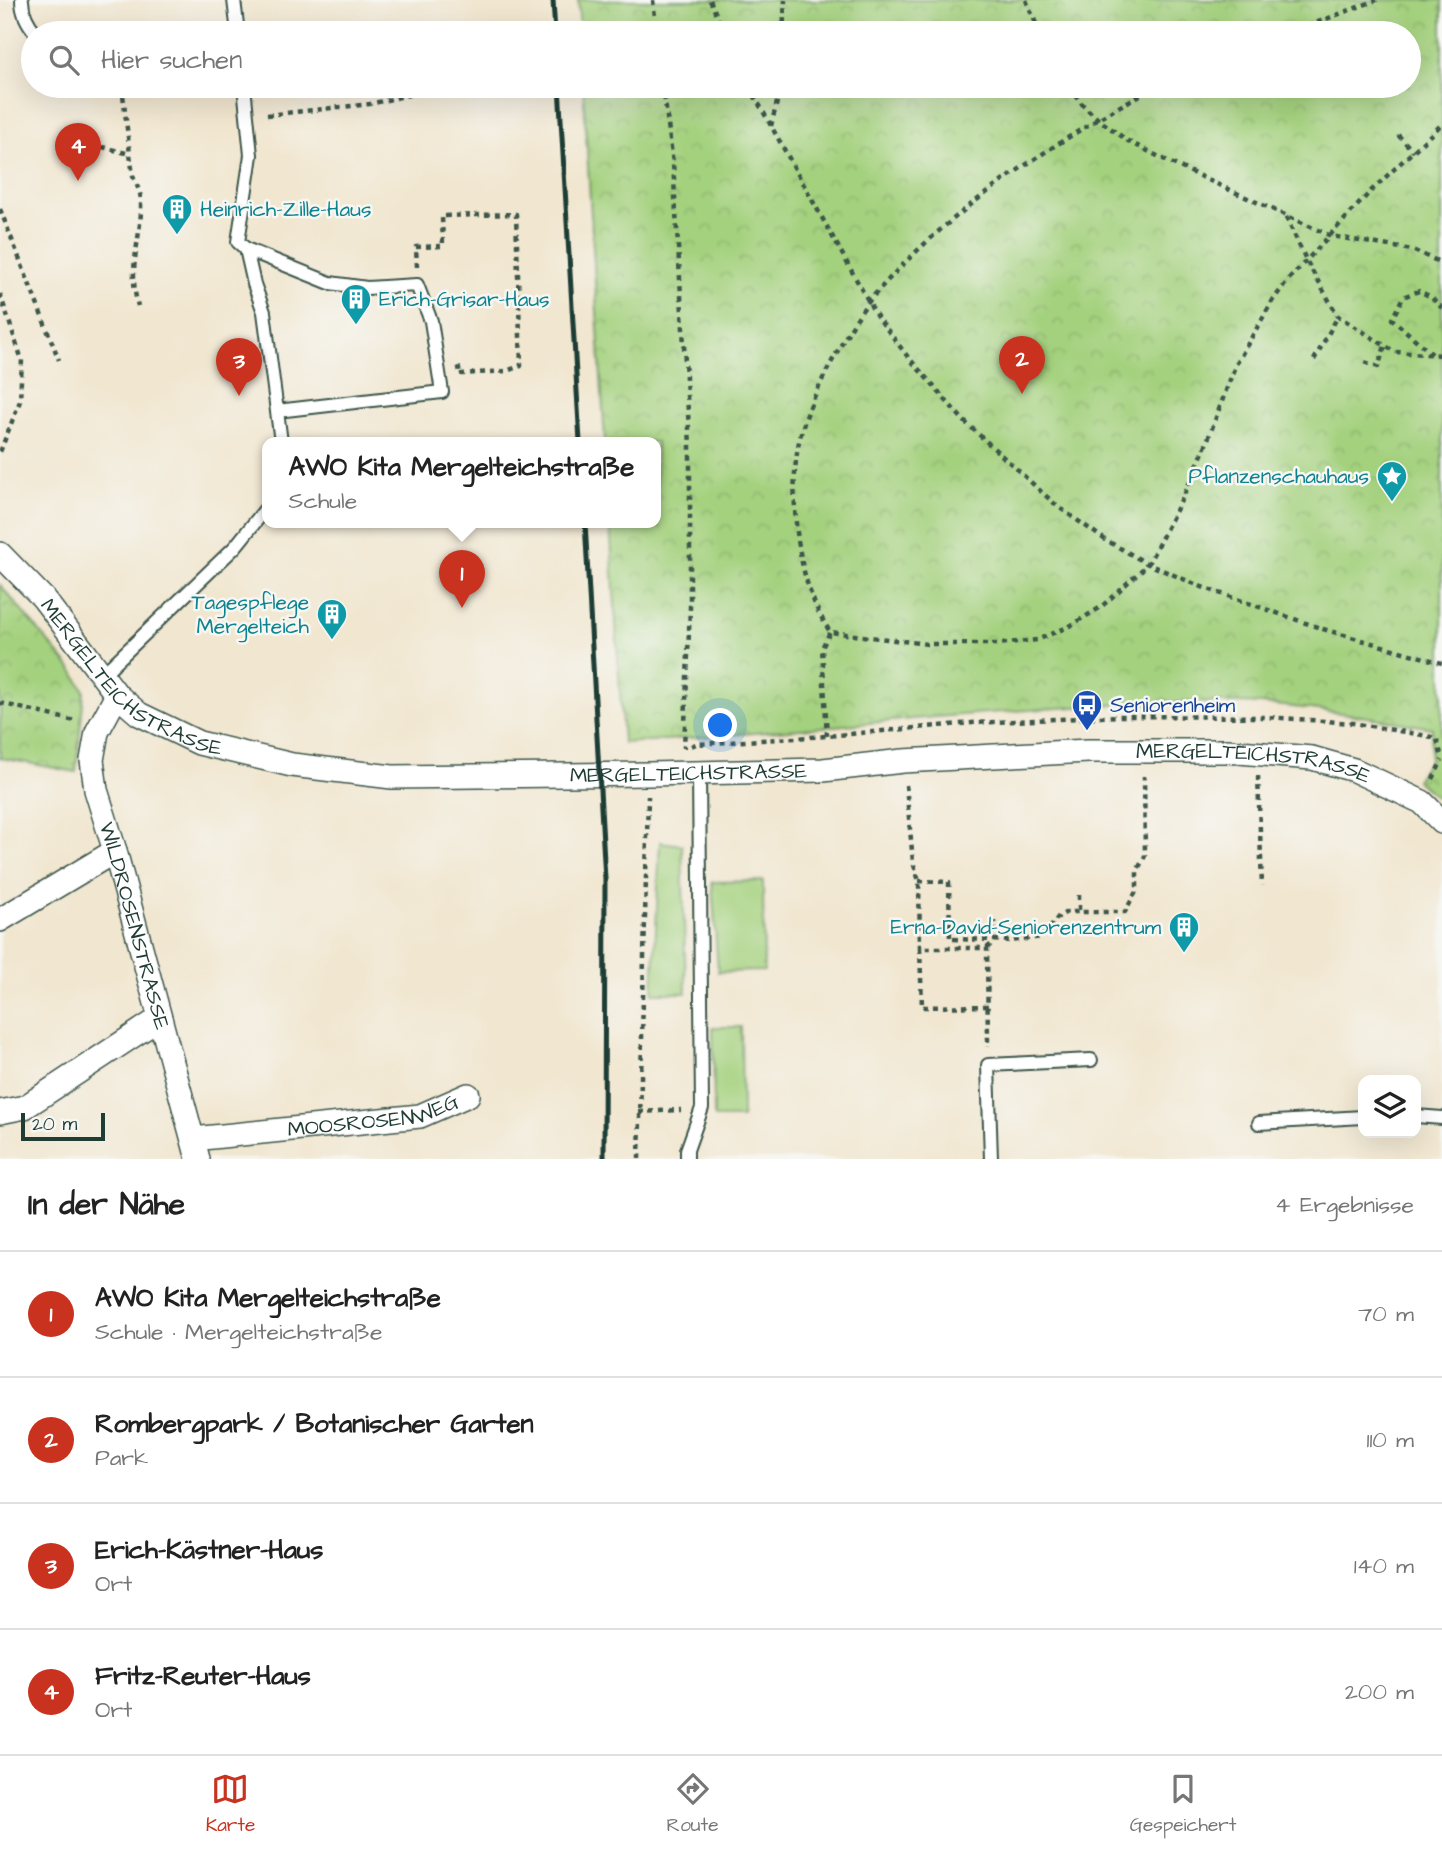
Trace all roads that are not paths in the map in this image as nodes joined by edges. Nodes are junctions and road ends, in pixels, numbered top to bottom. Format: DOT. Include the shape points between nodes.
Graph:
graph roads {
  1 [pos="22,0"];
  2 [pos="234,0"];
  3 [pos="28,21"];
  4 [pos="237,21"];
  5 [pos="245,98"];
  6 [pos="246,249"];
  7 [pos="277,411"];
  8 [pos="280,437"];
  9 [pos="262,513"];
  10 [pos="0,554"];
  11 [pos="102,675"];
  12 [pos="117,695"];
  13 [pos="699,773"];
  14 [pos="1442,822"];
  15 [pos="115,851"];
  16 [pos="0,920"];
  17 [pos="160,1018"];
  18 [pos="1091,1059"];
  19 [pos="468,1095"];
  20 [pos="0,1112"];
  21 [pos="1421,1116"];
  22 [pos="1358,1117"];
  23 [pos="1442,1118"];
  24 [pos="1259,1123"];
  25 [pos="195,1149"];
  26 [pos="687,1159"];
  27 [pos="991,1159"];
  1 -- 3 [label="lane"];
  2 -- 4 [label="lane"];
  5 -- 6 [label="lane" via="251,155 238,242"];
  6 -- 7 [label="lane" via="264,312"];
  6 -- 7 [label="lane" via="330,283 367,288 417,285 431,321 442,392"];
  7 -- 8 [label="lane"];
  9 -- 11 [label="lane" via="235,547"];
  10 -- 11 [label="street, MERGELTEICHSTRASSE" via="43,598"];
  11 -- 12 [label="street, MERGELTEICHSTRASSE"];
  12 -- 13 [label="street, MERGELTEICHSTRASSE" via="139,714 199,743 292,765 392,777"];
  12 -- 15 [label="street, WILDROSENSTRASSE" via="97,732 92,760"];
  13 -- 14 [label="street, MERGELTEICHSTRASSE" via="823,770 1088,751 1227,751 1312,758 1354,770 1422,802"];
  13 -- 26 [label="lane" via="702,1108"];
  15 -- 16 [label="street"];
  15 -- 17 [label="street, WILDROSENSTRASSE"];
  17 -- 20 [label="street" via="25,1107"];
  17 -- 25 [label="street, WILDROSENSTRASSE"];
  18 -- 27 [label="lane" via="988,1065"];
  19 -- 25 [label="street, MOOSROSENWEG" via="420,1116"];
  21 -- 23 [label="lane"];
  22 -- 24 [label="lane"];
}
